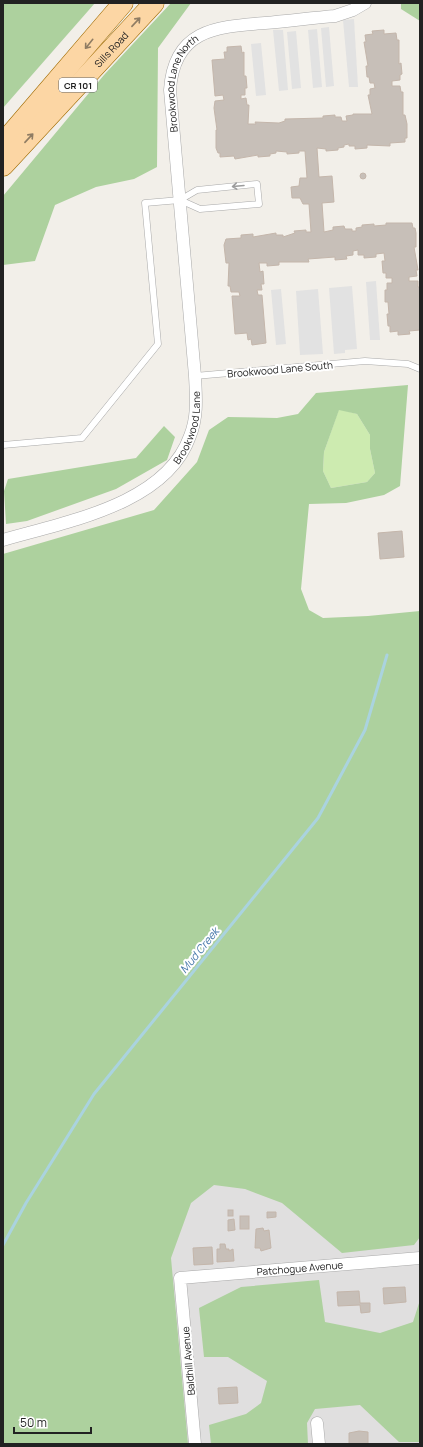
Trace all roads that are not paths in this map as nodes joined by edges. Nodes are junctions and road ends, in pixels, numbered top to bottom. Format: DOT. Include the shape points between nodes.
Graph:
graph roads {
  1 [pos="123,3"];
  2 [pos="154,3"];
  3 [pos="365,3"];
  4 [pos="3,143"];
  5 [pos="3,166"];
  6 [pos="180,200"];
  7 [pos="420,369"];
  8 [pos="195,376"];
  9 [pos="3,445"];
  10 [pos="3,540"];
  11 [pos="420,1258"];
  12 [pos="180,1278"];
  13 [pos="317,1422"];
  14 [pos="195,1444"];
  15 [pos="319,1444"];
  1 -- 4 [label="main road, Sills Road / CR 101, one-way"];
  5 -- 2 [label="main road, Sills Road / CR 101, one-way"];
  3 -- 6 [label="street, Brookwood Lane North" via="335,16 221,27 200,34 182,51 172,70 170,90"];
  6 -- 6 [label="lane, one-way" via="200,209 259,204 257,184 197,190"];
  6 -- 8 [label="street, Brookwood Lane"];
  6 -- 9 [label="lane" via="145,203 158,344 82,438"];
  7 -- 8 [label="lane, Brookwood Lane South" via="408,364 365,362"];
  8 -- 10 [label="street, Brookwood Lane" via="196,412 192,430 185,448 168,471 140,492 104,510"];
  11 -- 12 [label="street, Patchogue Avenue"];
  12 -- 14 [label="street, Baldhill Avenue"];
  13 -- 15 [label="street"];
}
